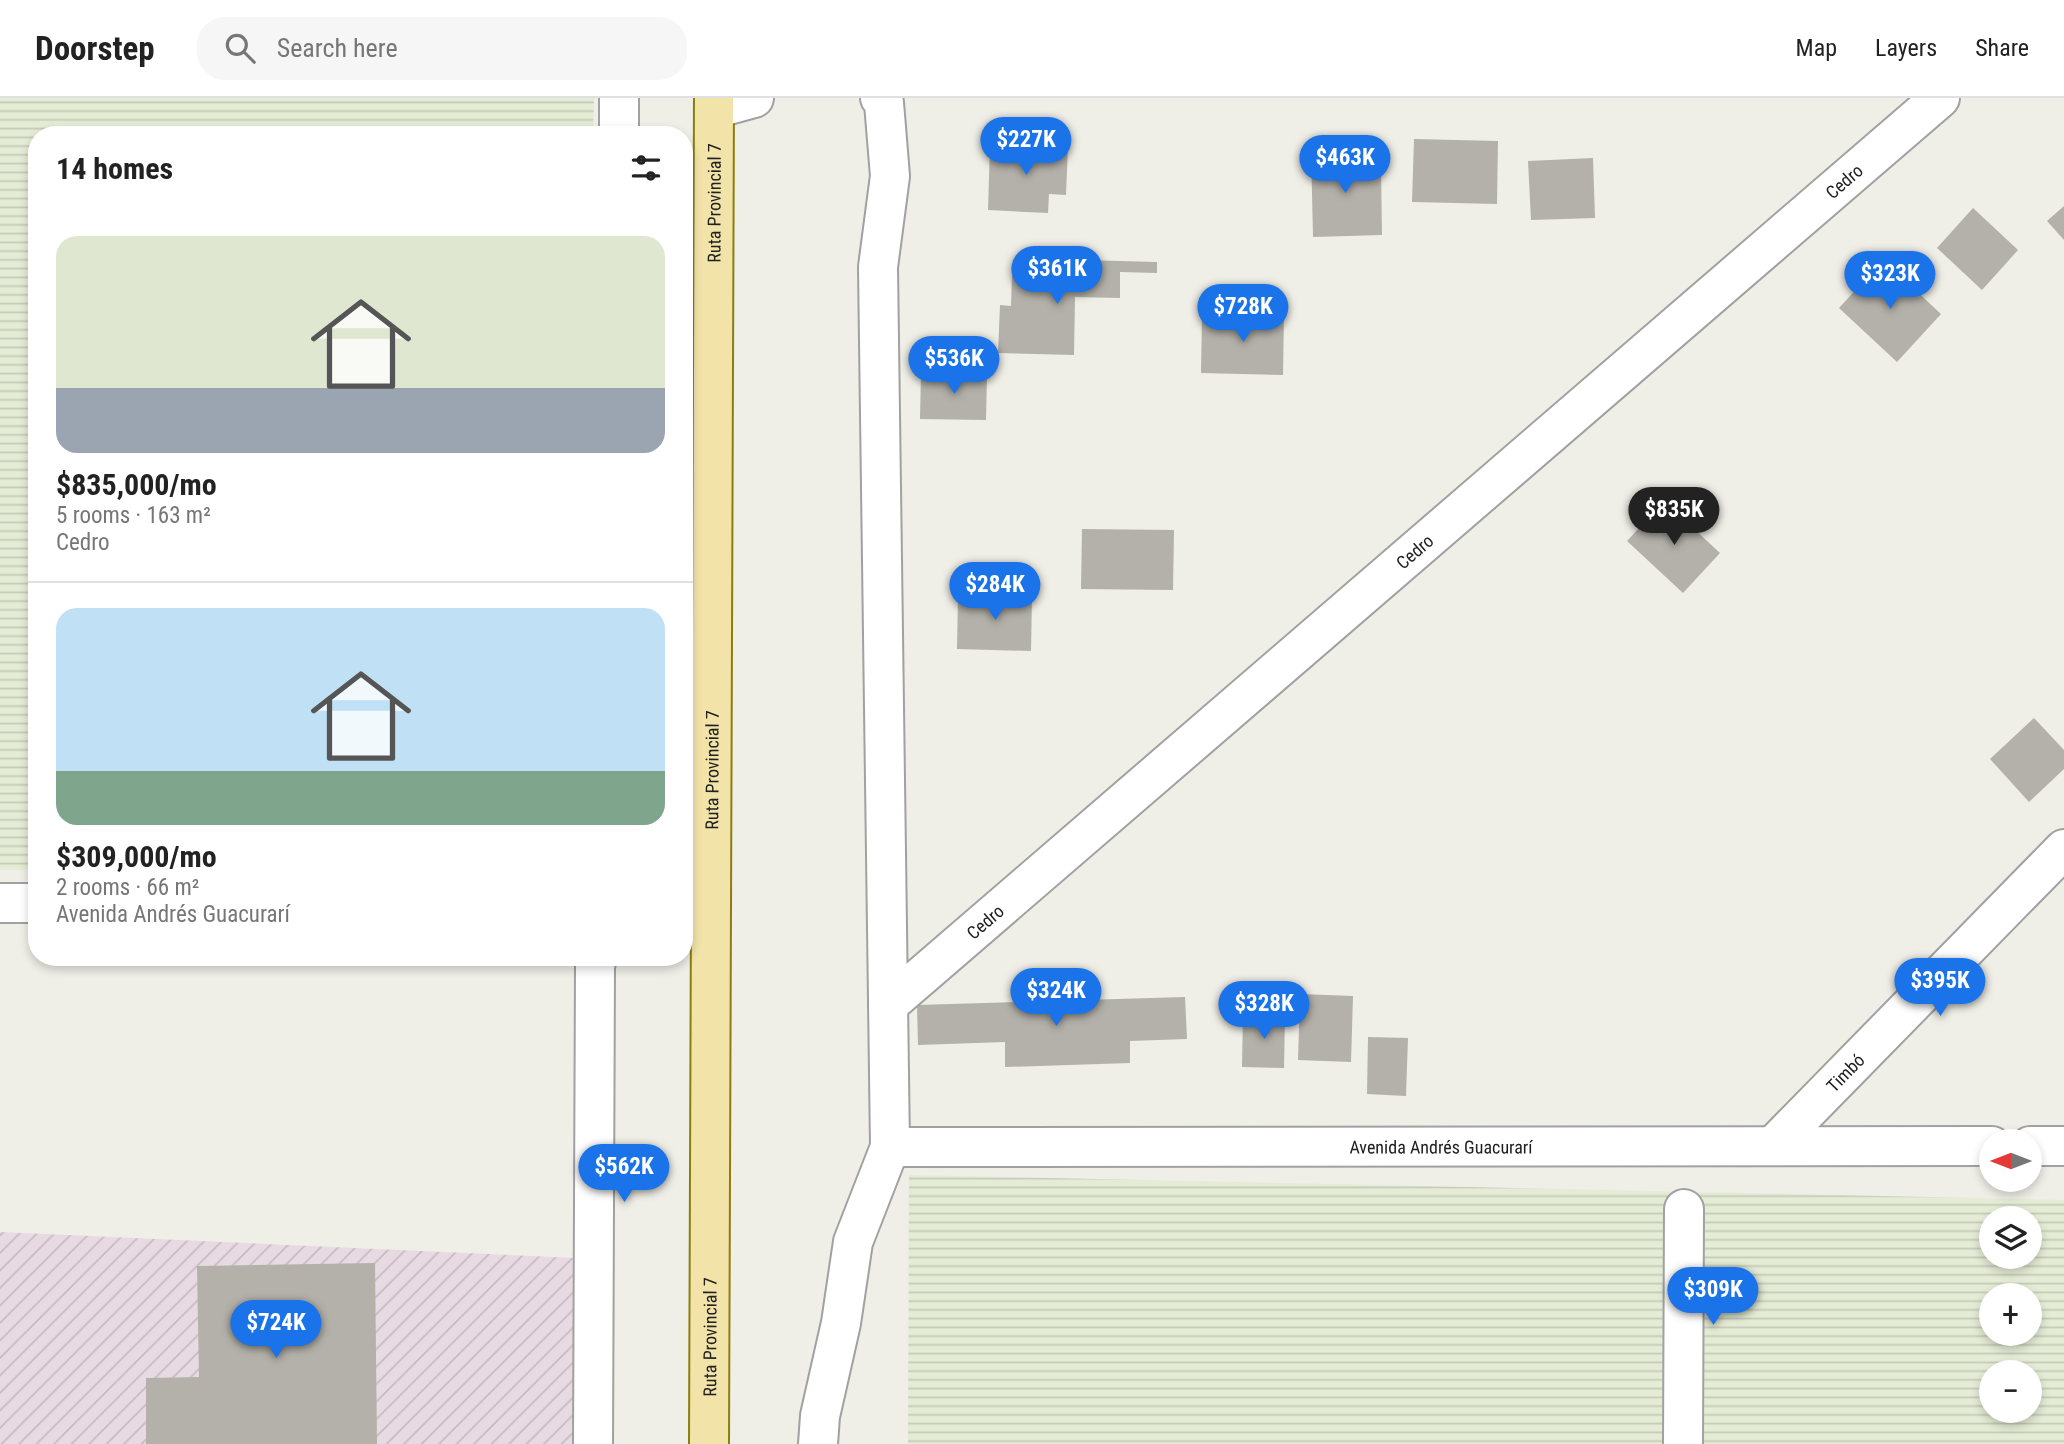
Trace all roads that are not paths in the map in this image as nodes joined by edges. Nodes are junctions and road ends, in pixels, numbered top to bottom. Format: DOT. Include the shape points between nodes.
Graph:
graph roads {
  1 [pos="619,98"];
  2 [pos="754,98"];
  3 [pos="880,98"];
  4 [pos="1940,98"];
  5 [pos="714,103"];
  6 [pos="619,126"];
  7 [pos="2064,849"];
  8 [pos="0,903"];
  9 [pos="28,904"];
  10 [pos="594,966"];
  11 [pos="888,1005"];
  12 [pos="1773,1146"];
  13 [pos="1979,1146"];
  14 [pos="2042,1146"];
  15 [pos="2064,1146"];
  16 [pos="890,1147"];
  17 [pos="1684,1209"];
  18 [pos="593,1444"];
  19 [pos="709,1444"];
  20 [pos="818,1444"];
  21 [pos="1683,1444"];
  1 -- 6 [label="street"];
  2 -- 5 [label="street"];
  3 -- 11 [label="street" via="890,176 878,267"];
  4 -- 11 [label="street, Cedro"];
  5 -- 19 [label="main road, Ruta Provincial 7"];
  7 -- 12 [label="street, Timbó"];
  8 -- 9 [label="street"];
  10 -- 18 [label="street"];
  11 -- 16 [label="street"];
  12 -- 13 [label="street, Avenida Andrés Guacurarí"];
  12 -- 16 [label="street, Avenida Andrés Guacurarí"];
  14 -- 15 [label="street"];
  16 -- 20 [label="street" via="853,1242"];
  17 -- 21 [label="street"];
}
